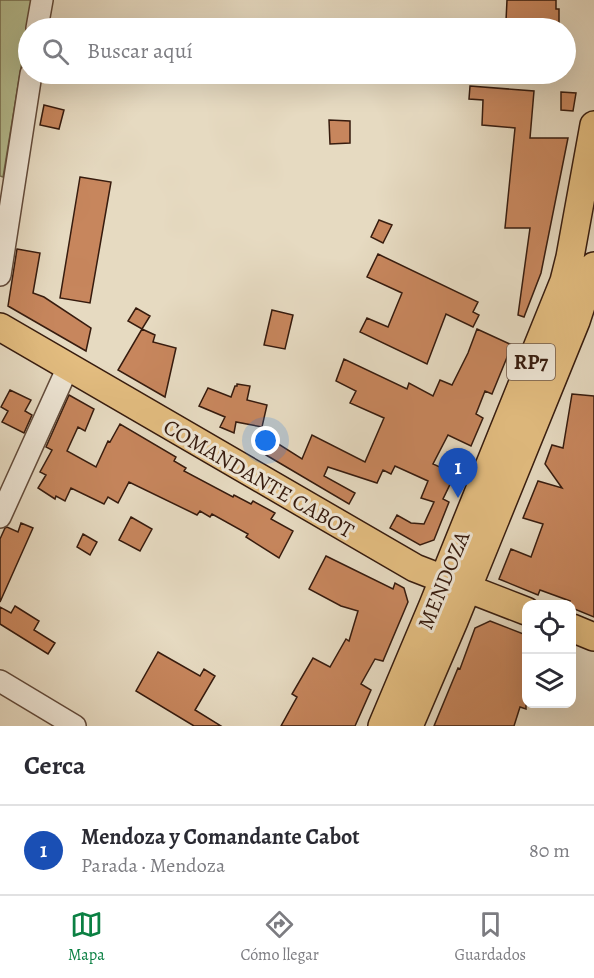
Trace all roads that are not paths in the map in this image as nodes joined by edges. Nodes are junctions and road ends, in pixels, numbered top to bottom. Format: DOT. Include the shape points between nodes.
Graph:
graph roads {
  1 [pos="42,0"];
  2 [pos="39,18"];
  3 [pos="29,84"];
  4 [pos="593,133"];
  5 [pos="594,266"];
  6 [pos="0,275"];
  7 [pos="0,327"];
  8 [pos="68,367"];
  9 [pos="0,517"];
  10 [pos="456,584"];
  11 [pos="522,609"];
  12 [pos="576,630"];
  13 [pos="594,637"];
  14 [pos="0,681"];
  15 [pos="75,726"];
  16 [pos="382,726"];
  17 [pos="409,726"];
  1 -- 2 [label="street"];
  3 -- 6 [label="street"];
  4 -- 10 [label="main road, MENDOZA / RP7" via="564,281"];
  5 -- 10 [label="main road, MENDOZA / RP7" via="580,310"];
  7 -- 8 [label="main road, COMANDANTE CABOT"];
  8 -- 9 [label="street"];
  8 -- 10 [label="main road, COMANDANTE CABOT" via="416,568"];
  10 -- 11 [label="main road, COMANDANTE CABOT"];
  10 -- 16 [label="main road, MENDOZA / RP7"];
  10 -- 17 [label="main road, MENDOZA / RP7"];
  12 -- 13 [label="main road"];
  14 -- 15 [label="street"];
}
